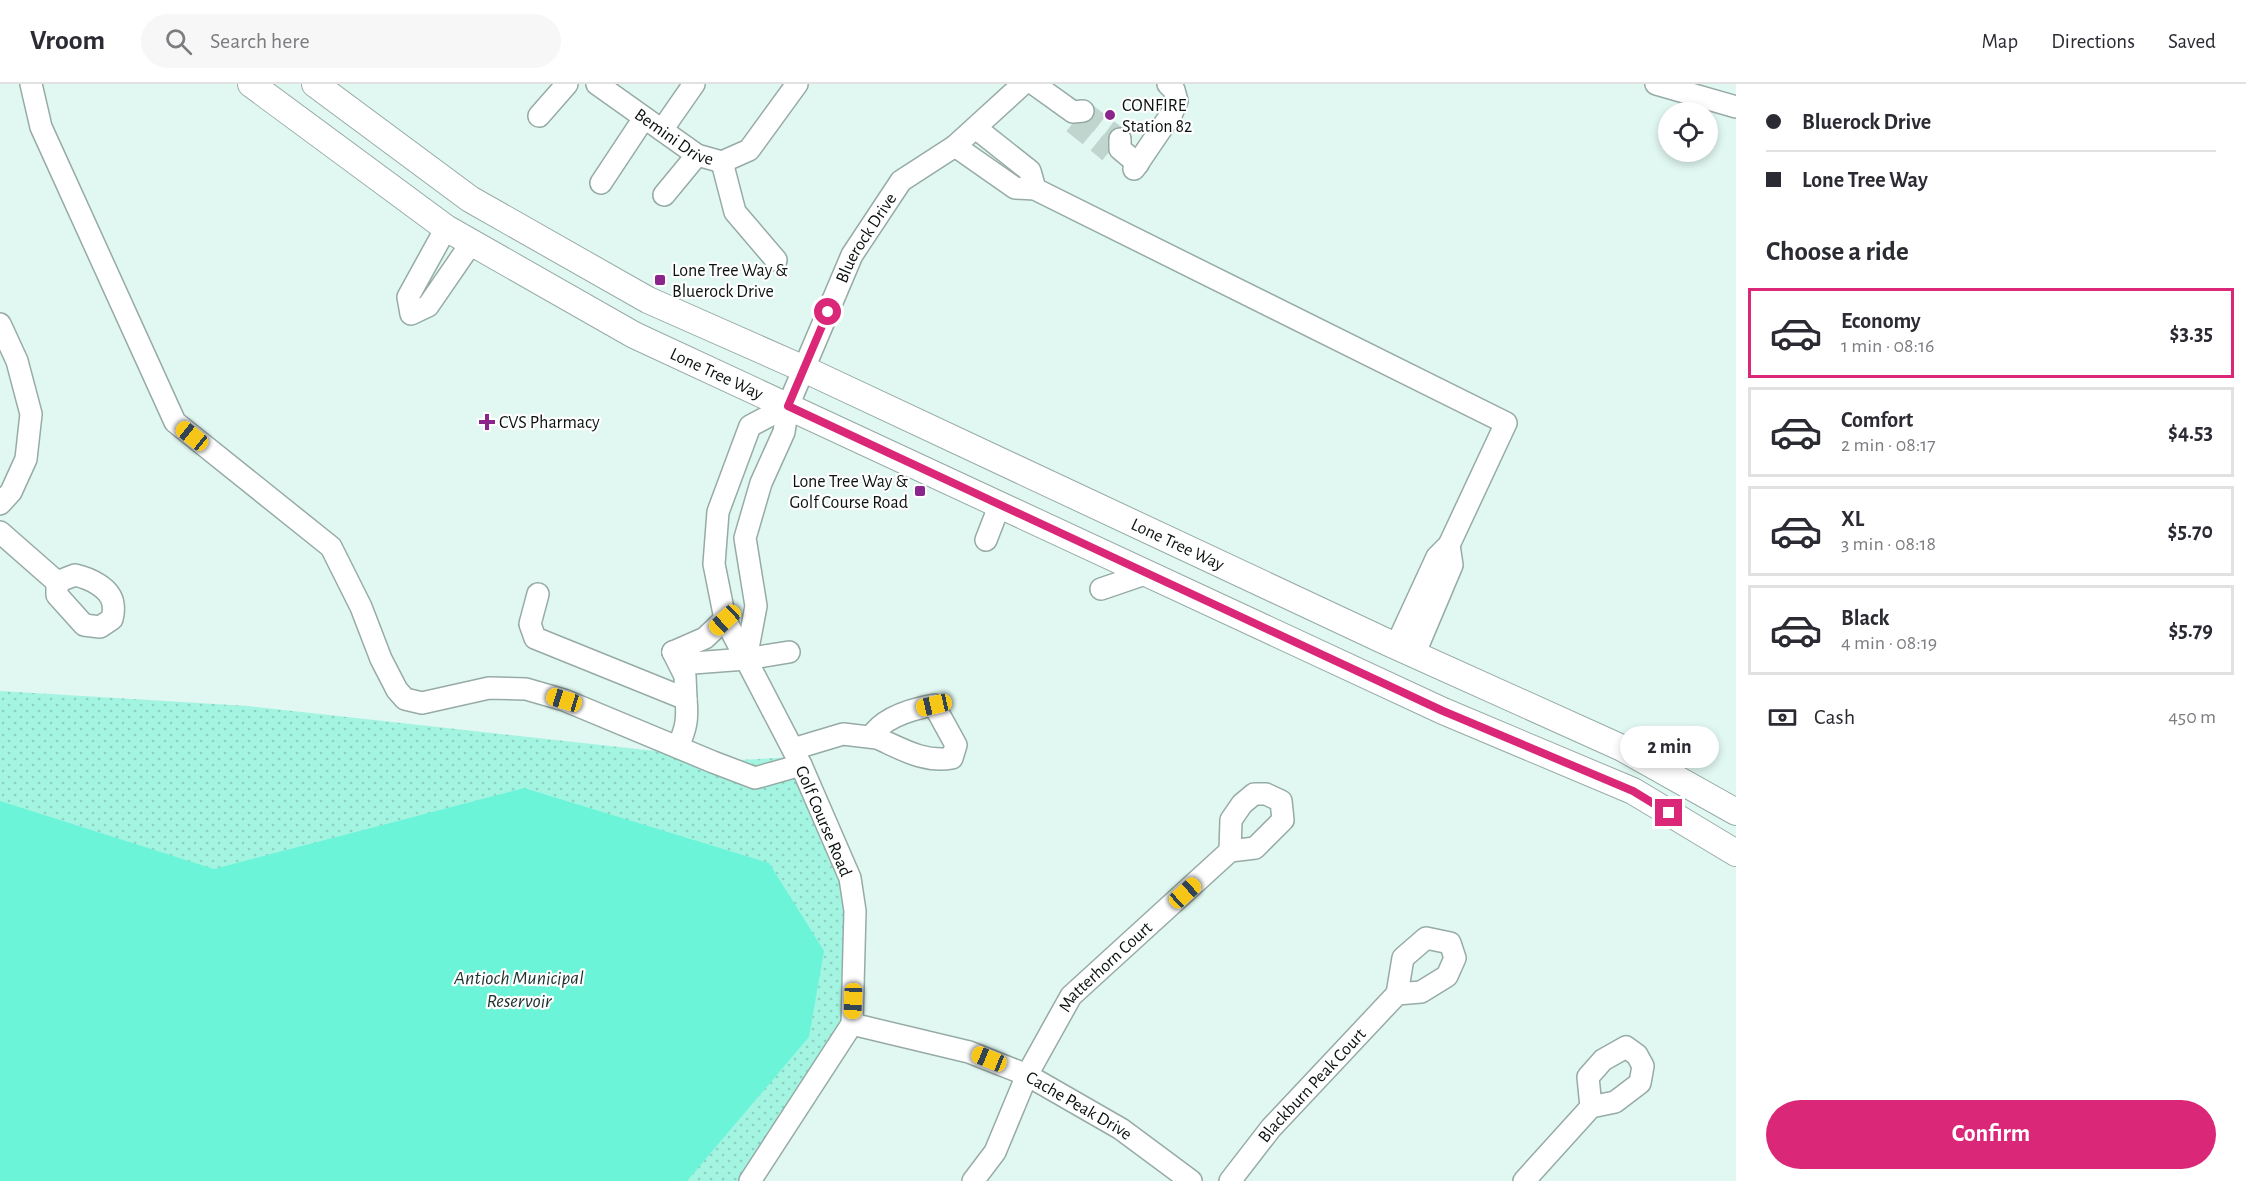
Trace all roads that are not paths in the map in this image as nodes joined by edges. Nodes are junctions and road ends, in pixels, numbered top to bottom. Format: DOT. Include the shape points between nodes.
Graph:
graph roads {
  1 [pos="31,84"];
  2 [pos="251,84"];
  3 [pos="315,84"];
  4 [pos="567,84"];
  5 [pos="597,84"];
  6 [pos="694,84"];
  7 [pos="797,84"];
  8 [pos="1034,84"];
  9 [pos="1168,84"];
  10 [pos="1656,84"];
  11 [pos="1010,88"];
  12 [pos="1736,107"];
  13 [pos="1076,115"];
  14 [pos="539,116"];
  15 [pos="644,118"];
  16 [pos="976,129"];
  17 [pos="662,130"];
  18 [pos="955,146"];
  19 [pos="1116,147"];
  20 [pos="697,156"];
  21 [pos="722,162"];
  22 [pos="601,183"];
  23 [pos="1035,189"];
  24 [pos="664,195"];
  25 [pos="446,228"];
  26 [pos="472,242"];
  27 [pos="776,260"];
  28 [pos="0,324"];
  29 [pos="804,369"];
  30 [pos="788,406"];
  31 [pos="0,504"];
  32 [pos="1000,504"];
  33 [pos="0,532"];
  34 [pos="986,540"];
  35 [pos="1148,573"];
  36 [pos="57,582"];
  37 [pos="1101,589"];
  38 [pos="538,594"];
  39 [pos="725,620"];
  40 [pos="1405,650"];
  41 [pos="674,652"];
  42 [pos="789,652"];
  43 [pos="746,659"];
  44 [pos="686,699"];
  45 [pos="871,737"];
  46 [pos="678,747"];
  47 [pos="797,757"];
  48 [pos="1736,812"];
  49 [pos="1734,847"];
  50 [pos="1230,851"];
  51 [pos="1397,994"];
  52 [pos="852,1024"];
  53 [pos="1027,1075"];
  54 [pos="1591,1107"];
  55 [pos="750,1181"];
  56 [pos="973,1181"];
  57 [pos="1191,1181"];
  58 [pos="1230,1181"];
  59 [pos="1524,1181"];
  1 -- 46 [label="street" via="41,127 175,422 331,547 362,607 381,658 405,699 422,703 489,688 526,688"];
  2 -- 25 [label="main road, Lone Tree Way"];
  3 -- 29 [label="main road, Lone Tree Way" via="470,199 648,300"];
  4 -- 14 [label="street"];
  5 -- 15 [label="street, Bemini Drive"];
  6 -- 17 [label="street"];
  7 -- 21 [label="street, Bemini Drive" via="749,150"];
  8 -- 13 [label="street"];
  9 -- 19 [label="street" via="1177,101 1136,167"];
  10 -- 12 [label="street"];
  11 -- 16 [label="street, Bluerock Drive"];
  15 -- 17 [label="street, Bemini Drive"];
  15 -- 22 [label="street"];
  16 -- 18 [label="street, Bluerock Drive"];
  16 -- 23 [label="street" via="1030,171"];
  17 -- 20 [label="street, Bemini Drive"];
  18 -- 23 [label="street" via="1015,188"];
  18 -- 29 [label="street, Bluerock Drive" via="901,181 852,255"];
  20 -- 21 [label="street, Bemini Drive"];
  20 -- 24 [label="street"];
  21 -- 27 [label="street" via="735,212"];
  23 -- 40 [label="street" via="1506,423 1449,544 1452,565"];
  25 -- 26 [label="main road, Lone Tree Way"];
  25 -- 26 [label="street" via="408,297 411,314 428,306"];
  26 -- 30 [label="main road, Lone Tree Way" via="634,334"];
  28 -- 31 [label="street" via="17,361 31,414 27,459 11,492"];
  29 -- 30 [label="street, Bluerock Drive"];
  29 -- 40 [label="main road, Lone Tree Way"];
  30 -- 32 [label="main road, Lone Tree Way"];
  30 -- 39 [label="street, Golf Course Road" via="750,426 718,512 714,564"];
  30 -- 43 [label="street" via="784,432 761,483 745,538 756,606"];
  32 -- 34 [label="street"];
  32 -- 35 [label="main road, Lone Tree Way"];
  33 -- 36 [label="street"];
  35 -- 37 [label="street"];
  35 -- 49 [label="main road, Lone Tree Way" via="1443,711 1633,791"];
  38 -- 44 [label="street" via="530,624 535,638"];
  39 -- 41 [label="street" via="705,638"];
  39 -- 43 [label="street, Golf Course Road"];
  40 -- 48 [label="main road, Lone Tree Way" via="1622,748"];
  41 -- 43 [label="street" via="693,663"];
  41 -- 44 [label="street" via="685,676"];
  42 -- 43 [label="street"];
  43 -- 47 [label="street, Golf Course Road"];
  44 -- 46 [label="street" via="688,719"];
  45 -- 47 [label="street" via="843,734"];
  46 -- 47 [label="street" via="755,778"];
  47 -- 52 [label="street, Golf Course Road" via="849,878 855,911"];
  50 -- 53 [label="street, Matterhorn Court" via="1071,996"];
  51 -- 58 [label="street, Blackburn Peak Court" via="1271,1128"];
  52 -- 53 [label="street, Cache Peak Drive" via="969,1052"];
  52 -- 55 [label="street"];
  53 -- 56 [label="street, Matterhorn Court" via="995,1152"];
  53 -- 57 [label="street, Cache Peak Drive" via="1121,1129"];
  54 -- 59 [label="street"];
}
